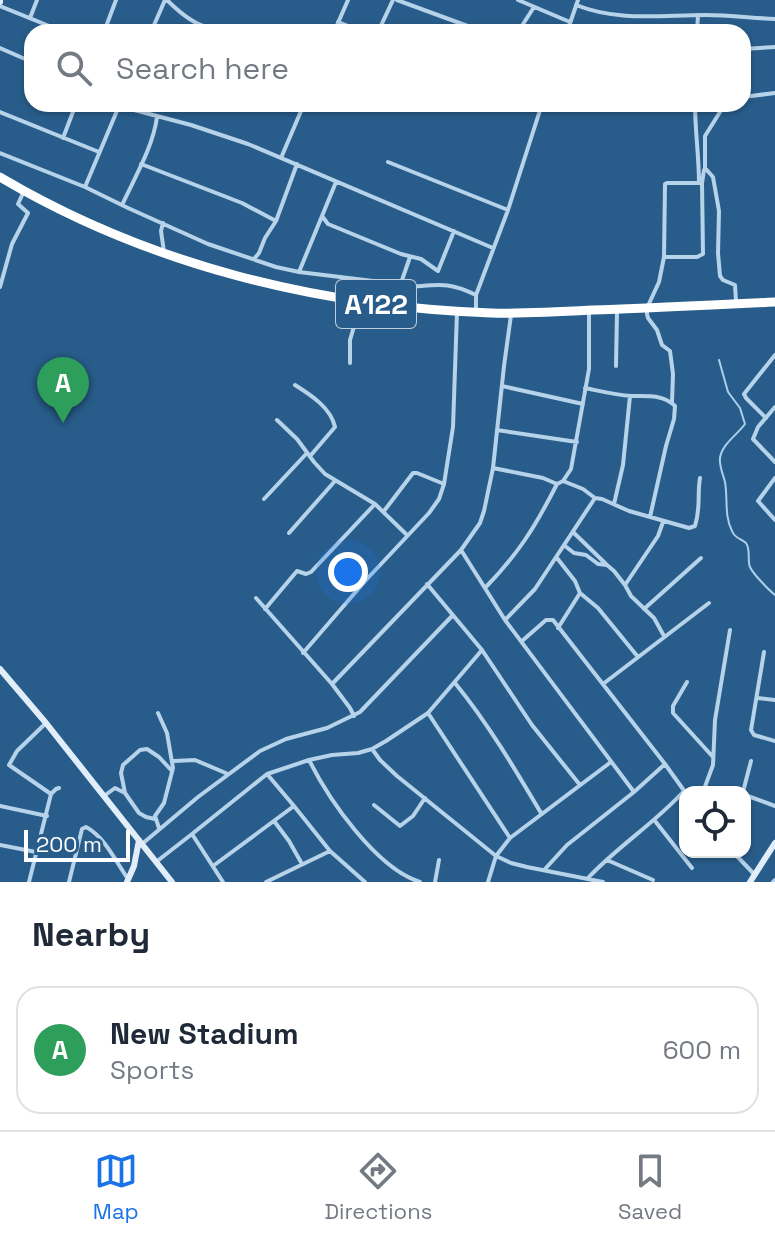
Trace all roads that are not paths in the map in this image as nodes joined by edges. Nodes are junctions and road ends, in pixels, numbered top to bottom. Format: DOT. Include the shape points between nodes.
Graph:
graph roads {
  1 [pos="37,0"];
  2 [pos="116,0"];
  3 [pos="166,0"];
  4 [pos="348,0"];
  5 [pos="395,0"];
  6 [pos="518,0"];
  7 [pos="577,2"];
  8 [pos="0,3"];
  9 [pos="534,6"];
  10 [pos="698,15"];
  11 [pos="30,18"];
  12 [pos="775,19"];
  13 [pos="338,22"];
  14 [pos="570,22"];
  15 [pos="45,24"];
  16 [pos="107,24"];
  17 [pos="155,24"];
  18 [pos="200,24"];
  19 [pos="343,24"];
  20 [pos="382,24"];
  21 [pos="462,24"];
  22 [pos="523,24"];
  23 [pos="697,24"];
  24 [pos="775,47"];
  25 [pos="0,48"];
  26 [pos="751,48"];
  27 [pos="24,58"];
  28 [pos="775,93"];
  29 [pos="751,96"];
  30 [pos="0,112"];
  31 [pos="73,112"];
  32 [pos="116,112"];
  33 [pos="141,112"];
  34 [pos="301,112"];
  35 [pos="539,112"];
  36 [pos="695,112"];
  37 [pos="720,112"];
  38 [pos="157,117"];
  39 [pos="63,138"];
  40 [pos="99,152"];
  41 [pos="0,153"];
  42 [pos="281,158"];
  43 [pos="388,162"];
  44 [pos="141,164"];
  45 [pos="297,164"];
  46 [pos="705,168"];
  47 [pos="0,177"];
  48 [pos="336,181"];
  49 [pos="701,183"];
  50 [pos="85,187"];
  51 [pos="24,191"];
  52 [pos="122,205"];
  53 [pos="508,210"];
  54 [pos="322,216"];
  55 [pos="276,221"];
  56 [pos="163,223"];
  57 [pos="328,224"];
  58 [pos="317,228"];
  59 [pos="454,231"];
  60 [pos="493,248"];
  61 [pos="164,253"];
  62 [pos="410,257"];
  63 [pos="664,257"];
  64 [pos="254,259"];
  65 [pos="438,271"];
  66 [pos="299,272"];
  67 [pos="401,283"];
  68 [pos="436,284"];
  69 [pos="0,287"];
  70 [pos="409,287"];
  71 [pos="477,292"];
  72 [pos="361,302"];
  73 [pos="775,302"];
  74 [pos="736,304"];
  75 [pos="647,308"];
  76 [pos="414,309"];
  77 [pos="617,310"];
  78 [pos="458,311"];
  79 [pos="589,311"];
  80 [pos="476,312"];
  81 [pos="512,313"];
  82 [pos="775,355"];
  83 [pos="350,363"];
  84 [pos="616,366"];
  85 [pos="295,385"];
  86 [pos="502,386"];
  87 [pos="585,388"];
  88 [pos="630,396"];
  89 [pos="672,402"];
  90 [pos="583,404"];
  91 [pos="775,407"];
  92 [pos="766,418"];
  93 [pos="277,420"];
  94 [pos="497,430"];
  95 [pos="577,442"];
  96 [pos="308,454"];
  97 [pos="775,462"];
  98 [pos="493,468"];
  99 [pos="571,469"];
  100 [pos="700,478"];
  101 [pos="775,478"];
  102 [pos="335,481"];
  103 [pos="560,482"];
  104 [pos="444,484"];
  105 [pos="578,487"];
  106 [pos="595,498"];
  107 [pos="264,499"];
  108 [pos="375,504"];
  109 [pos="614,504"];
  110 [pos="384,511"];
  111 [pos="650,517"];
  112 [pos="775,520"];
  113 [pos="664,522"];
  114 [pos="289,533"];
  115 [pos="574,533"];
  116 [pos="407,535"];
  117 [pos="565,546"];
  118 [pos="461,550"];
  119 [pos="557,558"];
  120 [pos="701,558"];
  121 [pos="606,564"];
  122 [pos="427,584"];
  123 [pos="625,585"];
  124 [pos="485,588"];
  125 [pos="580,593"];
  126 [pos="256,598"];
  127 [pos="709,603"];
  128 [pos="265,609"];
  129 [pos="644,609"];
  130 [pos="452,616"];
  131 [pos="505,620"];
  132 [pos="558,628"];
  133 [pos="730,630"];
  134 [pos="664,636"];
  135 [pos="521,641"];
  136 [pos="482,650"];
  137 [pos="764,652"];
  138 [pos="303,653"];
  139 [pos="638,657"];
  140 [pos="0,669"];
  141 [pos="687,682"];
  142 [pos="455,683"];
  143 [pos="332,684"];
  144 [pos="603,684"];
  145 [pos="756,698"];
  146 [pos="775,700"];
  147 [pos="158,713"];
  148 [pos="428,713"];
  149 [pos="354,716"];
  150 [pos="46,723"];
  151 [pos="775,741"];
  152 [pos="372,749"];
  153 [pos="713,757"];
  154 [pos="309,760"];
  155 [pos="751,761"];
  156 [pos="173,762"];
  157 [pos="611,762"];
  158 [pos="665,764"];
  159 [pos="172,771"];
  160 [pos="228,774"];
  161 [pos="267,774"];
  162 [pos="580,785"];
  163 [pos="680,786"];
  164 [pos="705,786"];
  165 [pos="746,786"];
  166 [pos="59,788"];
  167 [pos="634,792"];
  168 [pos="125,793"];
  169 [pos="51,794"];
  170 [pos="104,796"];
  171 [pos="751,796"];
  172 [pos="679,797"];
  173 [pos="425,798"];
  174 [pos="374,805"];
  175 [pos="0,806"];
  176 [pos="294,806"];
  177 [pos="775,806"];
  178 [pos="541,813"];
  179 [pos="47,816"];
  180 [pos="155,819"];
  181 [pos="274,821"];
  182 [pos="655,821"];
  183 [pos="159,828"];
  184 [pos="192,834"];
  185 [pos="510,838"];
  186 [pos="141,842"];
  187 [pos="775,843"];
  188 [pos="0,845"];
  189 [pos="330,851"];
  190 [pos="36,852"];
  191 [pos="496,856"];
  192 [pos="739,858"];
  193 [pos="154,860"];
  194 [pos="439,860"];
  195 [pos="607,860"];
  196 [pos="302,864"];
  197 [pos="134,866"];
  198 [pos="213,866"];
  199 [pos="692,868"];
  200 [pos="545,870"];
  201 [pos="634,872"];
  202 [pos="754,874"];
  203 [pos="588,879"];
  204 [pos="653,880"];
  205 [pos="128,881"];
  206 [pos="268,881"];
  207 [pos="29,882"];
  208 [pos="69,882"];
  209 [pos="172,882"];
  210 [pos="223,882"];
  211 [pos="365,882"];
  212 [pos="420,882"];
  213 [pos="435,882"];
  214 [pos="488,882"];
  215 [pos="603,882"];
  216 [pos="630,882"];
  217 [pos="750,882"];
  1 -- 11 [label="street"];
  2 -- 16 [label="street"];
  3 -- 17 [label="street"];
  3 -- 18 [label="street"];
  4 -- 13 [label="street"];
  5 -- 20 [label="street"];
  5 -- 21 [label="street"];
  6 -- 9 [label="street"];
  7 -- 10 [label="street" via="623,17"];
  7 -- 14 [label="street"];
  8 -- 11 [label="street"];
  9 -- 14 [label="street"];
  9 -- 22 [label="street"];
  10 -- 12 [label="street"];
  10 -- 23 [label="street"];
  11 -- 15 [label="street"];
  13 -- 19 [label="street"];
  24 -- 26 [label="street"];
  25 -- 27 [label="street"];
  28 -- 29 [label="street"];
  30 -- 39 [label="street"];
  31 -- 39 [label="street"];
  32 -- 40 [label="street"];
  33 -- 38 [label="street"];
  34 -- 42 [label="street"];
  35 -- 53 [label="street"];
  36 -- 49 [label="street"];
  37 -- 46 [label="street" via="705,136"];
  38 -- 42 [label="street" via="223,134"];
  38 -- 44 [label="street"];
  39 -- 40 [label="street"];
  40 -- 50 [label="street"];
  41 -- 50 [label="street"];
  42 -- 45 [label="street"];
  43 -- 53 [label="street"];
  44 -- 52 [label="street"];
  44 -- 55 [label="street"];
  45 -- 48 [label="street"];
  45 -- 55 [label="street"];
  46 -- 49 [label="street"];
  46 -- 74 [label="street" via="713,177 719,211 720,276 735,285"];
  47 -- 51 [label="highway, A122"];
  48 -- 54 [label="street"];
  48 -- 59 [label="street"];
  49 -- 63 [label="street" via="665,184"];
  49 -- 63 [label="street" via="703,254"];
  50 -- 52 [label="street"];
  51 -- 61 [label="highway, A122"];
  51 -- 69 [label="street" via="18,204 28,213"];
  52 -- 56 [label="street"];
  53 -- 60 [label="street"];
  54 -- 57 [label="street"];
  54 -- 58 [label="street"];
  55 -- 64 [label="street"];
  56 -- 61 [label="street"];
  56 -- 64 [label="street"];
  57 -- 58 [label="street"];
  57 -- 62 [label="street"];
  58 -- 66 [label="street"];
  59 -- 60 [label="street"];
  59 -- 65 [label="street"];
  60 -- 71 [label="street"];
  61 -- 72 [label="highway, A122" via="279,287"];
  62 -- 65 [label="street"];
  62 -- 67 [label="street"];
  63 -- 75 [label="street"];
  64 -- 66 [label="street"];
  65 -- 68 [label="street"];
  66 -- 67 [label="street"];
  67 -- 70 [label="street"];
  68 -- 70 [label="street"];
  68 -- 71 [label="street"];
  70 -- 76 [label="street"];
  71 -- 80 [label="street"];
  72 -- 76 [label="highway, A122"];
  72 -- 83 [label="street" via="350,340"];
  73 -- 74 [label="highway, A122"];
  74 -- 75 [label="highway, A122"];
  75 -- 77 [label="highway, A122"];
  75 -- 89 [label="street" via="662,345 670,351"];
  76 -- 78 [label="highway, A122"];
  77 -- 79 [label="highway, A122"];
  77 -- 84 [label="street"];
  78 -- 80 [label="highway, A122"];
  78 -- 104 [label="street" via="453,427"];
  79 -- 81 [label="highway, A122"];
  79 -- 87 [label="street"];
  80 -- 81 [label="highway, A122"];
  81 -- 86 [label="street"];
  82 -- 92 [label="street" via="744,394"];
  85 -- 96 [label="street" via="335,422"];
  86 -- 90 [label="street"];
  86 -- 94 [label="street"];
  87 -- 88 [label="street"];
  87 -- 90 [label="street"];
  88 -- 89 [label="street"];
  88 -- 109 [label="street"];
  89 -- 111 [label="street" via="676,411"];
  90 -- 95 [label="street"];
  91 -- 92 [label="street"];
  92 -- 97 [label="street" via="753,439"];
  93 -- 96 [label="street"];
  94 -- 95 [label="street"];
  94 -- 98 [label="street"];
  95 -- 99 [label="street"];
  96 -- 102 [label="street"];
  96 -- 107 [label="street"];
  98 -- 103 [label="street"];
  98 -- 118 [label="street" via="480,523"];
  99 -- 103 [label="street"];
  99 -- 105 [label="street"];
  100 -- 113 [label="street" via="695,526"];
  101 -- 112 [label="street" via="758,501"];
  102 -- 108 [label="street"];
  102 -- 114 [label="street"];
  103 -- 105 [label="street"];
  103 -- 124 [label="street" via="526,540"];
  104 -- 110 [label="street" via="413,473"];
  104 -- 116 [label="street" via="436,506"];
  105 -- 106 [label="street"];
  106 -- 109 [label="street"];
  106 -- 115 [label="street"];
  108 -- 110 [label="street"];
  108 -- 128 [label="street" via="311,572 297,571"];
  109 -- 111 [label="street"];
  110 -- 116 [label="street"];
  111 -- 113 [label="street"];
  113 -- 123 [label="street"];
  115 -- 117 [label="street"];
  115 -- 121 [label="street"];
  116 -- 138 [label="street"];
  117 -- 119 [label="street"];
  117 -- 121 [label="street"];
  118 -- 122 [label="street"];
  118 -- 124 [label="street"];
  119 -- 125 [label="street"];
  119 -- 131 [label="street"];
  120 -- 129 [label="street"];
  121 -- 123 [label="street"];
  122 -- 130 [label="street"];
  122 -- 143 [label="street"];
  123 -- 129 [label="street"];
  124 -- 131 [label="street"];
  125 -- 132 [label="street"];
  125 -- 139 [label="street"];
  126 -- 128 [label="street"];
  127 -- 134 [label="street"];
  128 -- 138 [label="street"];
  129 -- 134 [label="street"];
  130 -- 136 [label="street"];
  130 -- 149 [label="street"];
  131 -- 135 [label="street"];
  132 -- 135 [label="street" via="546,620"];
  132 -- 144 [label="street"];
  133 -- 153 [label="street"];
  134 -- 139 [label="street"];
  135 -- 157 [label="street"];
  136 -- 142 [label="street"];
  136 -- 162 [label="street"];
  137 -- 145 [label="street"];
  138 -- 143 [label="street"];
  139 -- 144 [label="street"];
  140 -- 150 [label="main road"];
  141 -- 153 [label="street" via="673,713"];
  142 -- 148 [label="street"];
  142 -- 178 [label="street"];
  143 -- 149 [label="street"];
  144 -- 158 [label="street"];
  145 -- 146 [label="street"];
  145 -- 151 [label="street" via="752,733"];
  147 -- 156 [label="street"];
  148 -- 152 [label="street"];
  148 -- 185 [label="street"];
  149 -- 160 [label="street" via="273,744"];
  150 -- 169 [label="street" via="9,765"];
  150 -- 170 [label="main road"];
  152 -- 154 [label="street"];
  152 -- 173 [label="street"];
  153 -- 164 [label="street"];
  154 -- 161 [label="street"];
  154 -- 212 [label="street" via="337,808 374,850 394,869"];
  155 -- 165 [label="street"];
  156 -- 159 [label="street"];
  156 -- 160 [label="street" via="195,760"];
  157 -- 162 [label="street"];
  157 -- 167 [label="street"];
  158 -- 163 [label="street"];
  158 -- 167 [label="street"];
  159 -- 168 [label="street" via="151,751 140,750 121,769"];
  159 -- 180 [label="street"];
  160 -- 183 [label="street"];
  161 -- 176 [label="street"];
  161 -- 184 [label="street"];
  162 -- 178 [label="street"];
  166 -- 169 [label="street"];
  167 -- 200 [label="street" via="567,845"];
  168 -- 170 [label="street" via="115,788"];
  168 -- 180 [label="street" via="139,813"];
  169 -- 179 [label="street"];
  170 -- 186 [label="main road"];
  171 -- 177 [label="street"];
  172 -- 182 [label="street"];
  173 -- 174 [label="street" via="400,826"];
  173 -- 191 [label="street"];
  175 -- 179 [label="street"];
  176 -- 181 [label="street"];
  176 -- 189 [label="street"];
  178 -- 185 [label="street"];
  179 -- 190 [label="street"];
  180 -- 183 [label="street"];
  181 -- 196 [label="street"];
  181 -- 198 [label="street"];
  182 -- 195 [label="street"];
  182 -- 199 [label="street"];
  183 -- 186 [label="street"];
  184 -- 193 [label="street"];
  184 -- 198 [label="street"];
  185 -- 191 [label="street"];
  186 -- 193 [label="main road"];
  186 -- 197 [label="main road"];
  187 -- 202 [label="main road"];
  188 -- 190 [label="street"];
  189 -- 196 [label="street"];
  189 -- 211 [label="street"];
  190 -- 207 [label="street"];
  191 -- 200 [label="street"];
  191 -- 214 [label="street"];
  192 -- 202 [label="street"];
  193 -- 197 [label="main road" via="144,857"];
  193 -- 209 [label="main road"];
  194 -- 213 [label="street"];
  195 -- 201 [label="street"];
  195 -- 203 [label="street"];
  196 -- 206 [label="street"];
  197 -- 205 [label="main road"];
  198 -- 210 [label="street"];
  200 -- 203 [label="street"];
  201 -- 204 [label="street"];
  201 -- 216 [label="street"];
  202 -- 217 [label="main road"];
  203 -- 215 [label="street"];
  205 -- 208 [label="street" via="95,832 86,827"];
}
